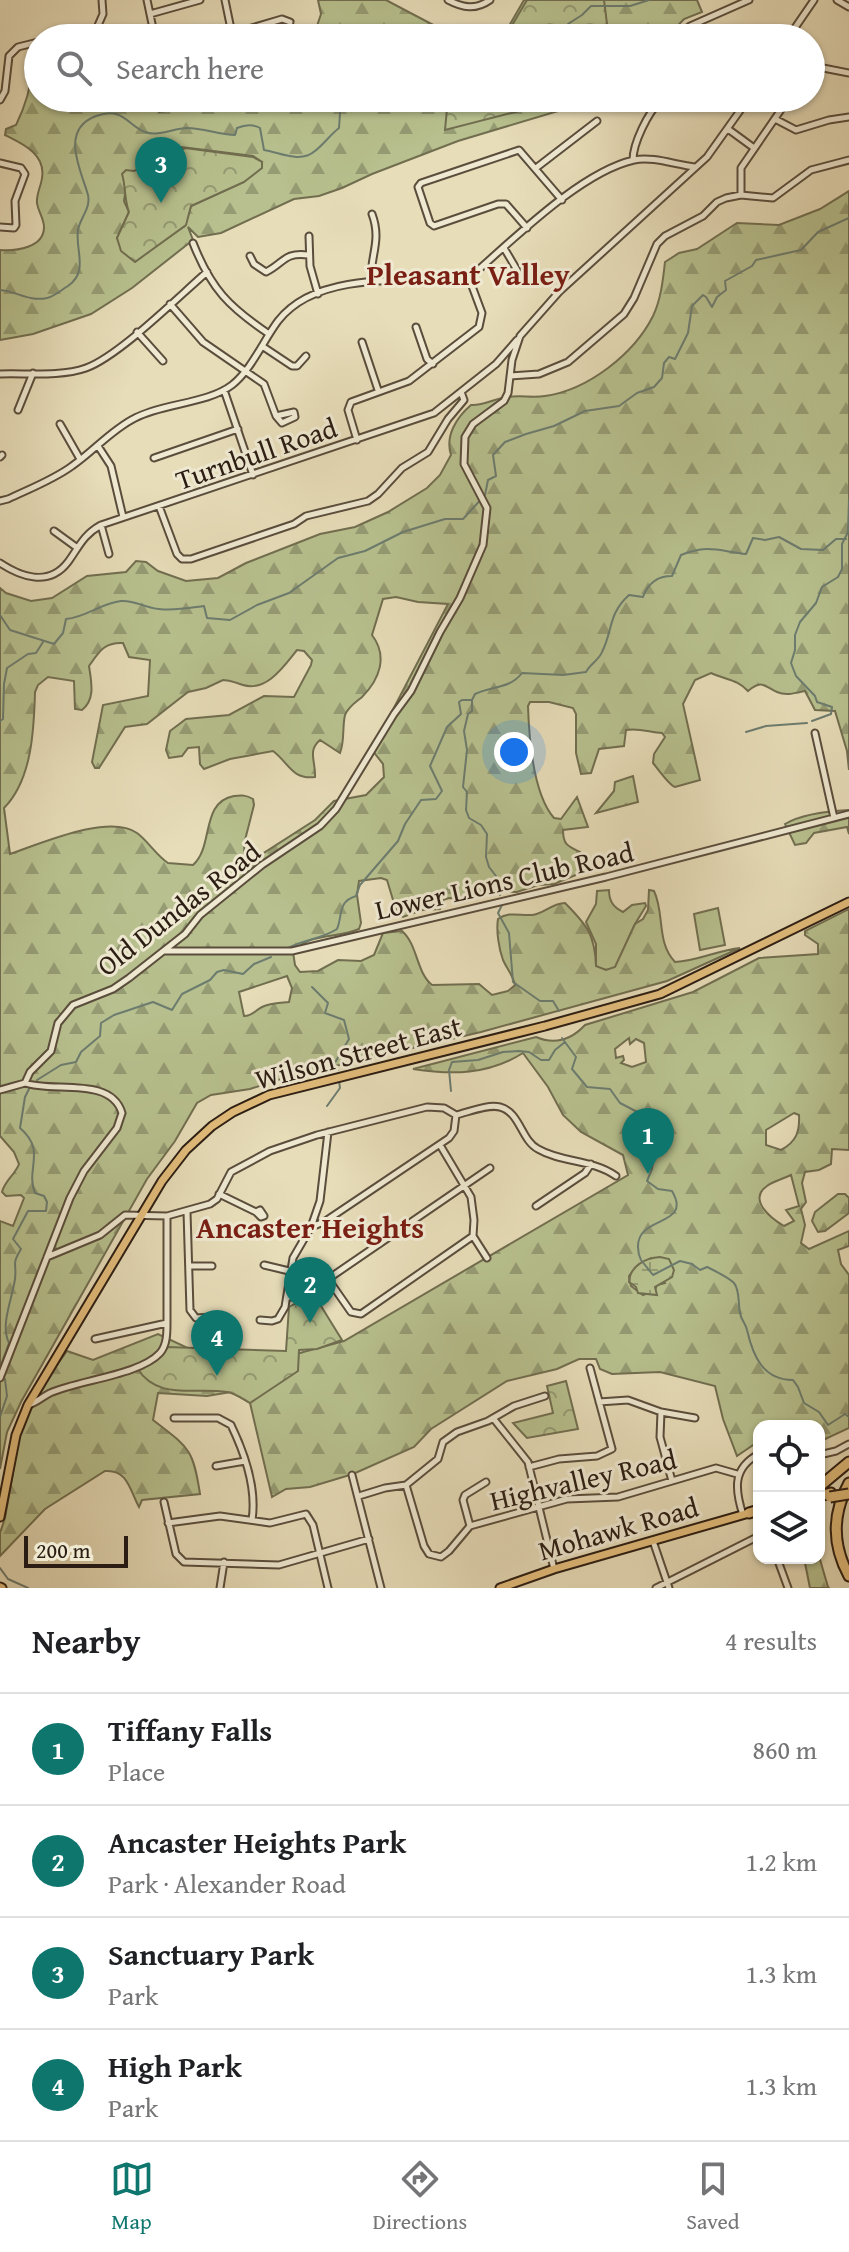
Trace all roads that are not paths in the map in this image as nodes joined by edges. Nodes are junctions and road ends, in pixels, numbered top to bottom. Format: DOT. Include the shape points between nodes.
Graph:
graph roads {
  1 [pos="102,0"];
  2 [pos="147,0"];
  3 [pos="200,0"];
  4 [pos="225,0"];
  5 [pos="448,0"];
  6 [pos="490,0"];
  7 [pos="749,0"];
  8 [pos="814,0"];
  9 [pos="837,0"];
  10 [pos="470,4"];
  11 [pos="849,7"];
  12 [pos="150,14"];
  13 [pos="99,24"];
  14 [pos="152,24"];
  15 [pos="230,24"];
  16 [pos="265,24"];
  17 [pos="289,24"];
  18 [pos="695,24"];
  19 [pos="798,24"];
  20 [pos="24,46"];
  21 [pos="825,68"];
  22 [pos="849,73"];
  23 [pos="0,100"];
  24 [pos="651,112"];
  25 [pos="740,112"];
  26 [pos="780,112"];
  27 [pos="849,117"];
  28 [pos="775,119"];
  29 [pos="597,121"];
  30 [pos="728,129"];
  31 [pos="754,148"];
  32 [pos="633,160"];
  33 [pos="849,160"];
  34 [pos="0,163"];
  35 [pos="675,165"];
  36 [pos="695,167"];
  37 [pos="536,168"];
  38 [pos="684,176"];
  39 [pos="741,195"];
  40 [pos="562,200"];
  41 [pos="372,214"];
  42 [pos="0,227"];
  43 [pos="527,228"];
  44 [pos="309,236"];
  45 [pos="193,243"];
  46 [pos="504,248"];
  47 [pos="308,255"];
  48 [pos="250,256"];
  49 [pos="517,270"];
  50 [pos="207,272"];
  51 [pos="469,278"];
  52 [pos="371,282"];
  53 [pos="318,294"];
  54 [pos="170,304"];
  55 [pos="416,327"];
  56 [pos="137,332"];
  57 [pos="269,334"];
  58 [pos="520,336"];
  59 [pos="362,342"];
  60 [pos="262,346"];
  61 [pos="306,356"];
  62 [pos="163,361"];
  63 [pos="433,364"];
  64 [pos="246,370"];
  65 [pos="33,373"];
  66 [pos="0,374"];
  67 [pos="510,376"];
  68 [pos="224,390"];
  69 [pos="379,390"];
  70 [pos="461,392"];
  71 [pos="18,410"];
  72 [pos="276,416"];
  73 [pos="60,424"];
  74 [pos="238,429"];
  75 [pos="357,440"];
  76 [pos="98,446"];
  77 [pos="154,458"];
  78 [pos="80,459"];
  79 [pos="253,475"];
  80 [pos="0,501"];
  81 [pos="159,506"];
  82 [pos="123,517"];
  83 [pos="101,525"];
  84 [pos="54,531"];
  85 [pos="76,547"];
  86 [pos="109,554"];
  87 [pos="0,563"];
  88 [pos="815,733"];
  89 [pos="849,814"];
  90 [pos="834,818"];
  91 [pos="849,902"];
  92 [pos="164,951"];
  93 [pos="29,1084"];
  94 [pos="0,1090"];
  95 [pos="456,1115"];
  96 [pos="328,1132"];
  97 [pos="440,1145"];
  98 [pos="591,1164"];
  99 [pos="490,1168"];
  100 [pos="616,1176"];
  101 [pos="466,1184"];
  102 [pos="219,1194"];
  103 [pos="536,1206"];
  104 [pos="187,1212"];
  105 [pos="256,1212"];
  106 [pos="140,1215"];
  107 [pos="167,1216"];
  108 [pos="311,1227"];
  109 [pos="473,1236"];
  110 [pos="47,1257"];
  111 [pos="487,1258"];
  112 [pos="264,1265"];
  113 [pos="189,1266"];
  114 [pos="212,1266"];
  115 [pos="289,1271"];
  116 [pos="328,1279"];
  117 [pos="287,1297"];
  118 [pos="212,1317"];
  119 [pos="260,1320"];
  120 [pos="167,1323"];
  121 [pos="95,1339"];
  122 [pos="590,1368"];
  123 [pos="0,1378"];
  124 [pos="545,1396"];
  125 [pos="599,1402"];
  126 [pos="28,1405"];
  127 [pos="661,1412"];
  128 [pos="174,1418"];
  129 [pos="493,1418"];
  130 [pos="695,1418"];
  131 [pos="849,1444"];
  132 [pos="825,1454"];
  133 [pos="753,1458"];
  134 [pos="245,1461"];
  135 [pos="849,1462"];
  136 [pos="216,1466"];
  137 [pos="529,1467"];
  138 [pos="737,1474"];
  139 [pos="352,1475"];
  140 [pos="672,1481"];
  141 [pos="486,1482"];
  142 [pos="825,1482"];
  143 [pos="849,1483"];
  144 [pos="406,1485"];
  145 [pos="849,1492"];
  146 [pos="359,1496"];
  147 [pos="825,1496"];
  148 [pos="164,1502"];
  149 [pos="538,1507"];
  150 [pos="752,1513"];
  151 [pos="0,1517"];
  152 [pos="252,1520"];
  153 [pos="168,1523"];
  154 [pos="470,1526"];
  155 [pos="369,1539"];
  156 [pos="753,1539"];
  157 [pos="653,1541"];
  158 [pos="320,1552"];
  159 [pos="224,1562"];
  160 [pos="779,1564"];
  161 [pos="554,1569"];
  162 [pos="849,1576"];
  163 [pos="667,1585"];
  164 [pos="220,1588"];
  165 [pos="328,1588"];
  166 [pos="381,1588"];
  167 [pos="500,1588"];
  168 [pos="656,1588"];
  169 [pos="788,1588"];
  1 -- 13 [label="street"];
  2 -- 12 [label="street"];
  3 -- 12 [label="street"];
  4 -- 15 [label="street"];
  5 -- 10 [label="street" via="461,7"];
  6 -- 10 [label="street"];
  7 -- 18 [label="street"];
  8 -- 19 [label="street"];
  9 -- 11 [label="street"];
  12 -- 14 [label="street"];
  16 -- 17 [label="street" via="282,19"];
  20 -- 23 [label="street" via="9,56"];
  21 -- 22 [label="street"];
  24 -- 32 [label="street"];
  25 -- 30 [label="street, Turnbull Road"];
  26 -- 28 [label="street"];
  27 -- 28 [label="street" via="796,130"];
  28 -- 31 [label="street"];
  29 -- 37 [label="street"];
  30 -- 31 [label="street"];
  30 -- 36 [label="street, Turnbull Road"];
  31 -- 39 [label="street" via="741,168"];
  32 -- 35 [label="street"];
  32 -- 40 [label="street" via="596,176"];
  33 -- 39 [label="street" via="811,170 773,198"];
  34 -- 42 [label="street" via="25,174 15,201 16,225"];
  35 -- 36 [label="street"];
  35 -- 38 [label="street"];
  36 -- 38 [label="street, Turnbull Road"];
  37 -- 40 [label="street"];
  37 -- 43 [label="street" via="514,150 418,187 434,226 506,204"];
  38 -- 58 [label="street, Turnbull Road" via="559,292"];
  39 -- 67 [label="street" via="717,202 703,216 665,236 652,252 629,308 568,362 539,374"];
  40 -- 43 [label="street"];
  41 -- 52 [label="street" via="378,237"];
  43 -- 46 [label="street"];
  44 -- 47 [label="street"];
  45 -- 50 [label="street"];
  46 -- 49 [label="street"];
  46 -- 51 [label="street"];
  47 -- 48 [label="street" via="282,258 266,272"];
  47 -- 53 [label="street"];
  50 -- 54 [label="street"];
  50 -- 57 [label="street" via="228,303"];
  51 -- 52 [label="street"];
  51 -- 63 [label="street" via="481,323"];
  52 -- 53 [label="street"];
  53 -- 57 [label="street" via="296,304"];
  54 -- 56 [label="street"];
  54 -- 64 [label="street" via="203,342"];
  55 -- 63 [label="street"];
  56 -- 62 [label="street"];
  56 -- 65 [label="street" via="89,367"];
  57 -- 60 [label="street"];
  58 -- 67 [label="street, Old Dundas Road"];
  58 -- 70 [label="street, Turnbull Road"];
  59 -- 69 [label="street"];
  60 -- 61 [label="street" via="292,366"];
  60 -- 64 [label="street"];
  63 -- 69 [label="street" via="409,381"];
  64 -- 68 [label="street"];
  64 -- 72 [label="street" via="267,388"];
  65 -- 66 [label="street"];
  65 -- 71 [label="street"];
  67 -- 92 [label="street, Old Dundas Road" via="504,401 473,424 465,437 464,464 488,513 485,538 411,691 320,826 262,865"];
  68 -- 74 [label="street"];
  68 -- 76 [label="street" via="136,417"];
  69 -- 75 [label="street" via="348,405"];
  70 -- 75 [label="street, Turnbull Road" via="434,413"];
  70 -- 81 [label="street" via="462,404 428,452 402,468 368,501 306,516 191,559 177,554"];
  73 -- 78 [label="street"];
  74 -- 77 [label="street"];
  74 -- 79 [label="street"];
  75 -- 79 [label="street, Turnbull Road"];
  76 -- 78 [label="street"];
  76 -- 82 [label="street" via="111,466"];
  78 -- 80 [label="street" via="51,479"];
  79 -- 81 [label="street, Turnbull Road"];
  81 -- 82 [label="street, Turnbull Road"];
  82 -- 83 [label="street, Turnbull Road"];
  83 -- 85 [label="street, Turnbull Road"];
  83 -- 86 [label="street"];
  84 -- 85 [label="street"];
  85 -- 87 [label="street, Turnbull Road" via="67,563 47,576 17,574"];
  88 -- 90 [label="street"];
  89 -- 90 [label="street, Lower Lions Club Road"];
  90 -- 92 [label="street, Lower Lions Club Road" via="292,951"];
  91 -- 106 [label="main road, Wilson Street East" via="660,994 256,1100 186,1150"];
  92 -- 93 [label="street, Old Dundas Road" via="113,989 67,1010 51,1051 30,1072"];
  93 -- 94 [label="street"];
  93 -- 110 [label="street" via="102,1092 122,1113 117,1128 84,1171"];
  95 -- 96 [label="street" via="427,1107"];
  95 -- 97 [label="street" via="454,1131"];
  95 -- 98 [label="street" via="502,1107 533,1146"];
  96 -- 102 [label="street" via="238,1166"];
  96 -- 108 [label="street" via="321,1194"];
  97 -- 101 [label="street"];
  97 -- 108 [label="street"];
  98 -- 100 [label="street"];
  98 -- 103 [label="street"];
  99 -- 101 [label="street"];
  101 -- 109 [label="street"];
  101 -- 116 [label="street"];
  102 -- 104 [label="street" via="210,1204"];
  102 -- 105 [label="street"];
  104 -- 107 [label="street"];
  104 -- 113 [label="street"];
  106 -- 107 [label="street"];
  106 -- 110 [label="street" via="125,1215 100,1235"];
  106 -- 126 [label="main road, Wilson Street East"];
  107 -- 120 [label="street"];
  108 -- 115 [label="street"];
  109 -- 111 [label="street"];
  109 -- 116 [label="street" via="361,1314 351,1312"];
  110 -- 123 [label="street"];
  112 -- 115 [label="street"];
  113 -- 114 [label="street"];
  113 -- 118 [label="street" via="190,1310 194,1317"];
  115 -- 117 [label="street"];
  116 -- 117 [label="street" via="297,1297"];
  117 -- 119 [label="street" via="278,1319"];
  120 -- 121 [label="street"];
  120 -- 126 [label="street" via="164,1346 147,1362"];
  122 -- 125 [label="street"];
  124 -- 129 [label="street"];
  125 -- 127 [label="street" via="628,1400"];
  125 -- 137 [label="street" via="611,1451"];
  126 -- 151 [label="main road, Wilson Street East" via="16,1435"];
  127 -- 130 [label="street"];
  127 -- 140 [label="street" via="660,1437"];
  128 -- 134 [label="street" via="226,1421"];
  129 -- 137 [label="street"];
  129 -- 144 [label="street" via="443,1442 438,1459"];
  131 -- 132 [label="street"];
  133 -- 138 [label="street"];
  134 -- 136 [label="street"];
  134 -- 152 [label="street" via="255,1499"];
  135 -- 142 [label="highway"];
  137 -- 149 [label="street"];
  138 -- 140 [label="street, Highvalley Road" via="716,1468"];
  138 -- 150 [label="street" via="736,1490"];
  139 -- 146 [label="street"];
  140 -- 149 [label="street, Highvalley Road" via="618,1497 575,1498"];
  141 -- 154 [label="street" via="463,1500"];
  143 -- 162 [label="highway" via="835,1521 838,1550"];
  144 -- 146 [label="street"];
  144 -- 154 [label="street, Highvalley Road" via="429,1554 446,1555"];
  145 -- 147 [label="highway, bridge"];
  146 -- 155 [label="street"];
  148 -- 153 [label="street"];
  149 -- 154 [label="street, Highvalley Road"];
  149 -- 161 [label="street"];
  150 -- 157 [label="main road, Mohawk Road"];
  152 -- 153 [label="street" via="208,1516"];
  152 -- 158 [label="street" via="270,1523 309,1516"];
  153 -- 159 [label="street" via="180,1561"];
  155 -- 158 [label="street"];
  155 -- 166 [label="street"];
  156 -- 163 [label="street"];
  157 -- 161 [label="main road, Mohawk Road"];
  157 -- 163 [label="street"];
  158 -- 159 [label="street" via="279,1565"];
  158 -- 165 [label="street"];
  159 -- 164 [label="street"];
  160 -- 169 [label="street"];
  161 -- 167 [label="main road, Mohawk Road"];
  163 -- 168 [label="street"];
}
